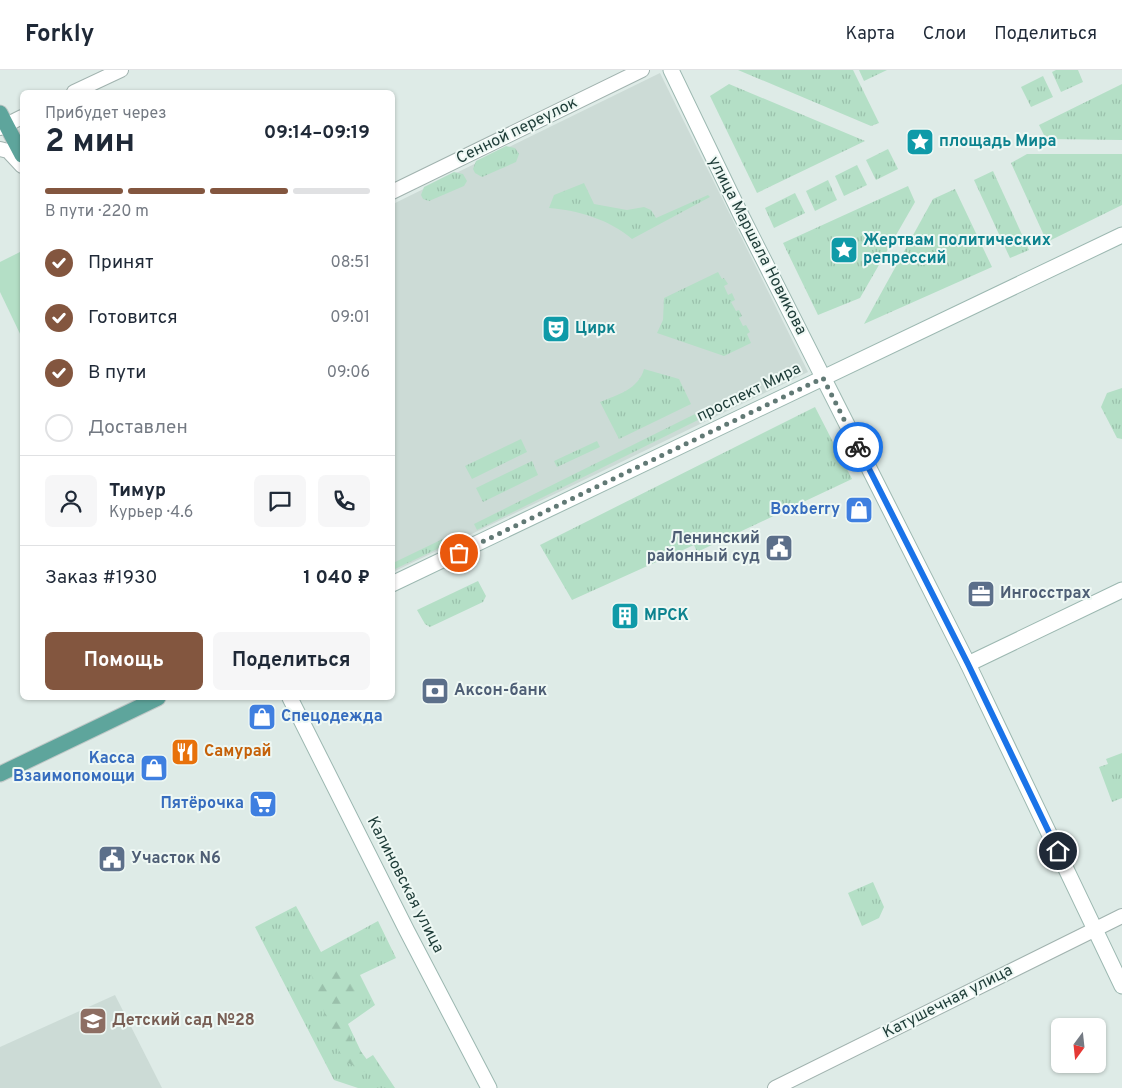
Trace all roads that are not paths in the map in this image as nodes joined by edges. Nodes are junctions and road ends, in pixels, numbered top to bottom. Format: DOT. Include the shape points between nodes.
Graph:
graph roads {
  1 [pos="121,70"];
  2 [pos="642,70"];
  3 [pos="671,70"];
  4 [pos="78,90"];
  5 [pos="20,118"];
  6 [pos="2,122"];
  7 [pos="0,149"];
  8 [pos="20,152"];
  9 [pos="20,164"];
  10 [pos="395,191"];
  11 [pos="1122,235"];
  12 [pos="823,378"];
  13 [pos="395,583"];
  14 [pos="1122,590"];
  15 [pos="968,664"];
  16 [pos="154,700"];
  17 [pos="291,700"];
  18 [pos="0,774"];
  19 [pos="1122,916"];
  20 [pos="1096,929"];
  21 [pos="1122,986"];
  22 [pos="489,1088"];
  23 [pos="775,1088"];
  1 -- 4 [label="street"];
  2 -- 10 [label="street, Сенной переулок"];
  3 -- 12 [label="main road, улица Маршала Новикова"];
  5 -- 6 [label="street"];
  6 -- 8 [label="main road"];
  7 -- 9 [label="street" via="8,151"];
  11 -- 12 [label="main road, проспект Мира"];
  12 -- 13 [label="main road, проспект Мира"];
  12 -- 15 [label="main road, улица Маршала Новикова"];
  14 -- 15 [label="main road"];
  15 -- 20 [label="main road, улица Маршала Новикова"];
  16 -- 18 [label="main road"];
  17 -- 22 [label="main road, Калиновская улица"];
  19 -- 20 [label="street, Катушечная улица"];
  20 -- 21 [label="main road, улица Маршала Новикова"];
  20 -- 23 [label="street, Катушечная улица"];
}
